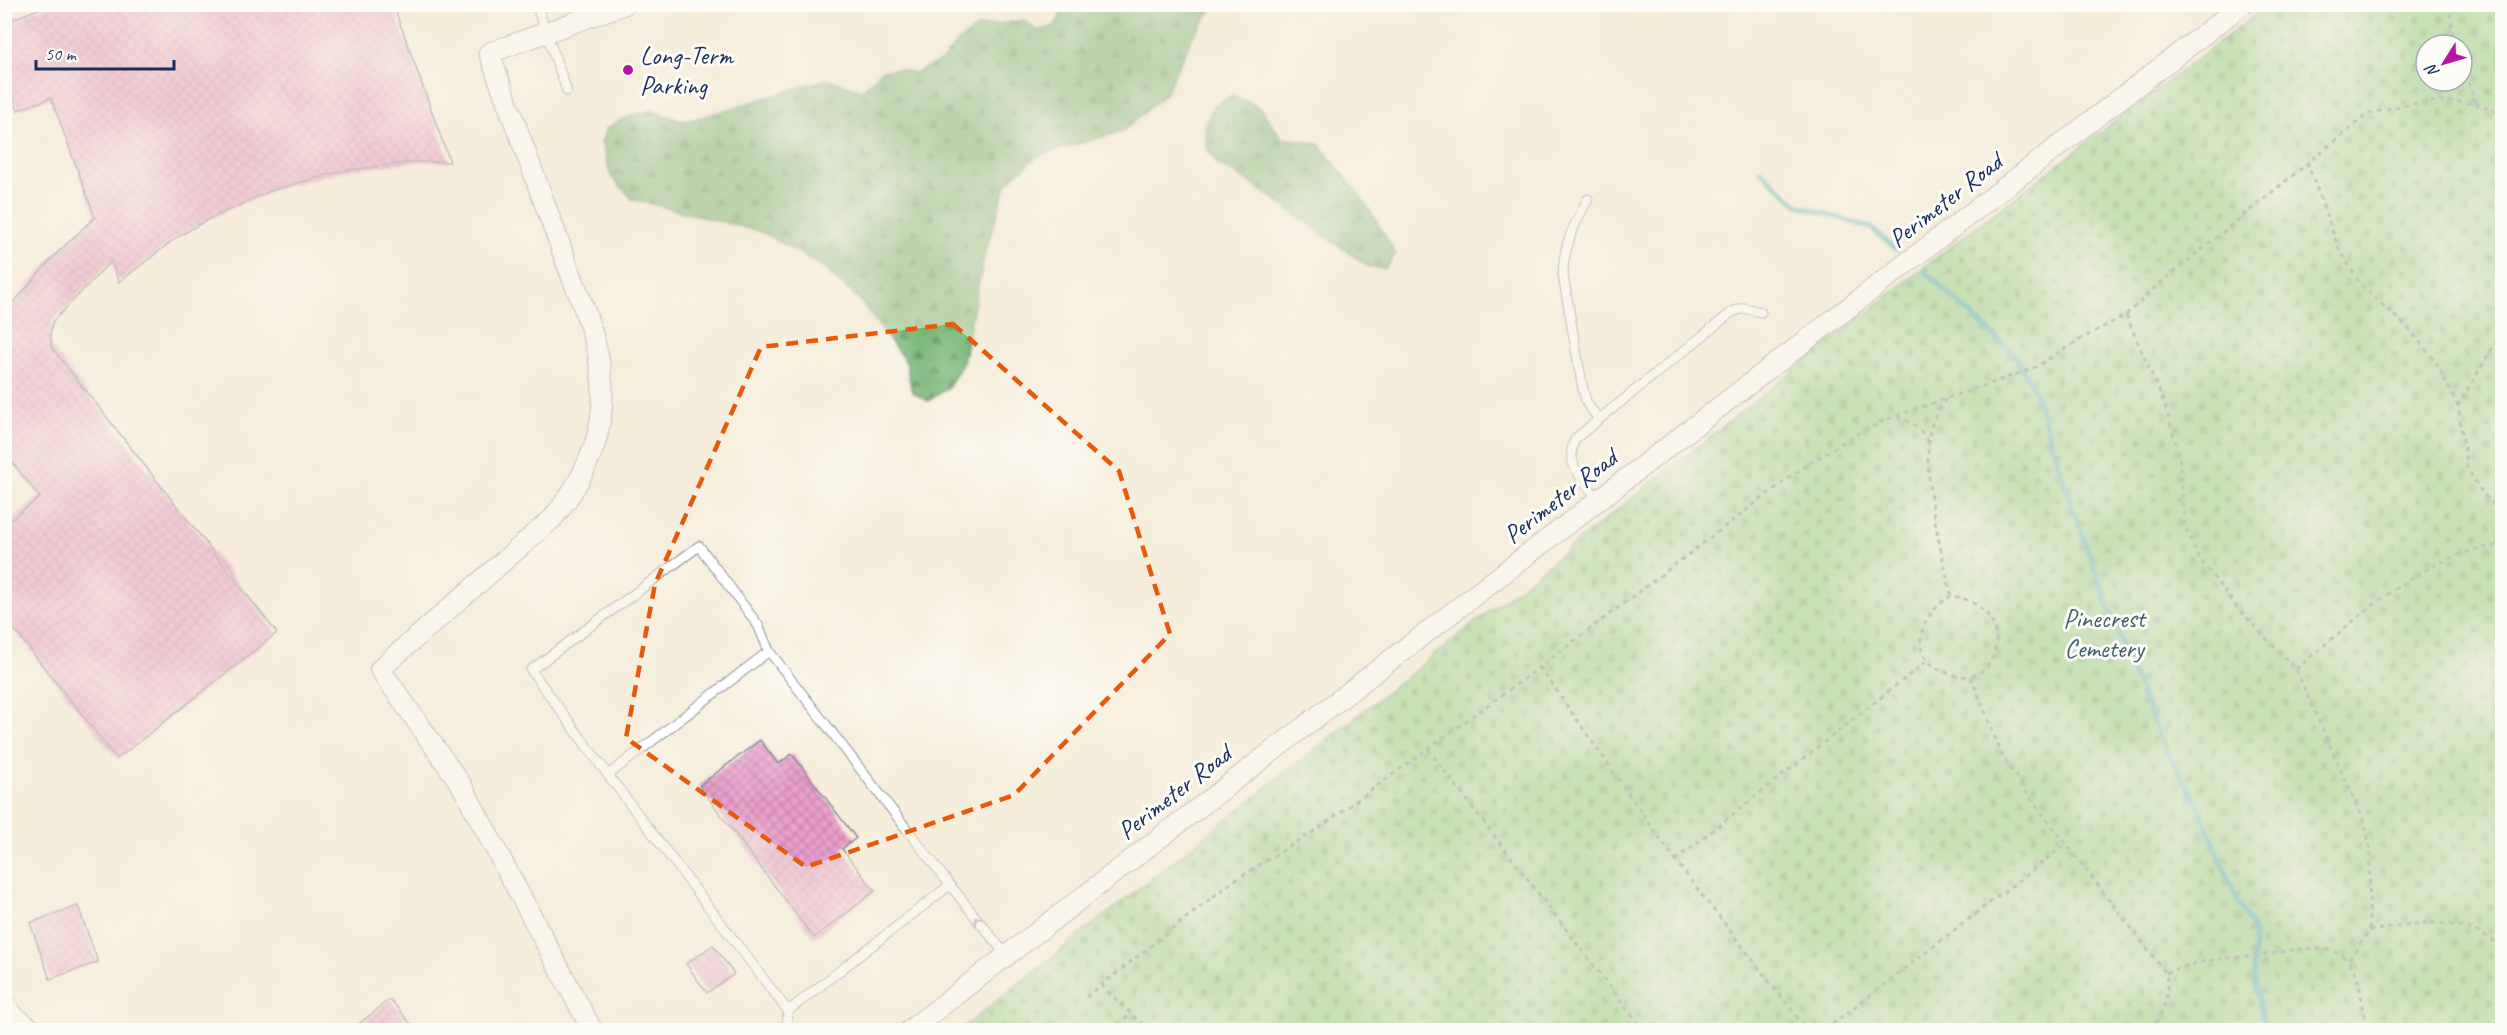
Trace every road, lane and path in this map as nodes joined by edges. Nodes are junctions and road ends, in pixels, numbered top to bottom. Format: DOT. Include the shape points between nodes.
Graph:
graph roads {
  1 [pos="536,4"];
  2 [pos="625,4"];
  3 [pos="2243,4"];
  4 [pos="2452,4"];
  5 [pos="546,33"];
  6 [pos="2452,33"];
  7 [pos="567,91"];
  8 [pos="2473,93"];
  9 [pos="2477,104"];
  10 [pos="2502,115"];
  11 [pos="2307,162"];
  12 [pos="1588,199"];
  13 [pos="1761,312"];
  14 [pos="2127,315"];
  15 [pos="2502,332"];
  16 [pos="1947,398"];
  17 [pos="2458,406"];
  18 [pos="1895,416"];
  19 [pos="1599,419"];
  20 [pos="1930,446"];
  21 [pos="1599,500"];
  22 [pos="2502,513"];
  23 [pos="2502,546"];
  24 [pos="1951,596"];
  25 [pos="769,651"];
  26 [pos="1927,661"];
  27 [pos="1540,667"];
  28 [pos="2296,670"];
  29 [pos="1971,677"];
  30 [pos="1428,749"];
  31 [pos="608,775"];
  32 [pos="2066,844"];
  33 [pos="1675,860"];
  34 [pos="950,885"];
  35 [pos="2369,931"];
  36 [pos="2502,946"];
  37 [pos="1006,955"];
  38 [pos="2348,961"];
  39 [pos="2166,973"];
  40 [pos="1101,985"];
  41 [pos="1086,997"];
  42 [pos="4,1004"];
  43 [pos="788,1011"];
  44 [pos="1131,1014"];
  45 [pos="33,1030"];
  46 [pos="592,1030"];
  47 [pos="787,1030"];
  48 [pos="910,1030"];
  49 [pos="1110,1030"];
  50 [pos="1148,1030"];
  51 [pos="1643,1030"];
  52 [pos="1807,1030"];
  53 [pos="1825,1030"];
  54 [pos="2151,1030"];
  55 [pos="2370,1030"];
  1 -- 5 [label="lane"];
  2 -- 5 [label="street"];
  3 -- 21 [label="street, Perimeter Road"];
  4 -- 6 [label="path"];
  5 -- 7 [label="lane"];
  5 -- 46 [label="street" via="489,53 582,304 600,362 603,407 587,465 572,494 553,518 381,669 462,786"];
  8 -- 9 [label="path"];
  9 -- 10 [label="path"];
  9 -- 11 [label="path" via="2437,101 2368,114"];
  11 -- 14 [label="path"];
  11 -- 17 [label="path" via="2339,249 2361,285 2411,331 2436,362"];
  12 -- 19 [label="lane" via="1570,234 1563,275 1582,390"];
  13 -- 19 [label="lane" via="1744,308 1732,312"];
  14 -- 16 [label="path" via="2015,377"];
  14 -- 28 [label="path" via="2165,405 2179,454 2185,527 2199,558 2235,605"];
  15 -- 17 [label="path"];
  16 -- 18 [label="path"];
  16 -- 20 [label="path" via="1930,430"];
  17 -- 22 [label="path" via="2467,468 2483,494"];
  18 -- 20 [label="path" via="1909,420 1923,432"];
  18 -- 27 [label="path" via="1856,434 1802,468"];
  19 -- 21 [label="lane" via="1576,438 1570,460"];
  20 -- 24 [label="path" via="1935,516"];
  21 -- 37 [label="street, Perimeter Road"];
  23 -- 28 [label="path" via="2466,554 2431,568 2382,599"];
  24 -- 26 [label="path" via="1939,603 1923,626 1922,646"];
  24 -- 29 [label="path" via="1978,604 1990,615 1996,631 1992,660"];
  25 -- 31 [label="lane"];
  25 -- 31 [label="lane" via="758,625 699,546 531,670"];
  25 -- 34 [label="lane"];
  26 -- 29 [label="path" via="1957,677"];
  26 -- 33 [label="path"];
  27 -- 30 [label="path"];
  27 -- 33 [label="path"];
  28 -- 35 [label="path" via="2364,821 2370,847"];
  29 -- 32 [label="path" via="2003,757"];
  30 -- 40 [label="path" via="1319,828 1232,882"];
  30 -- 51 [label="path"];
  31 -- 43 [label="lane"];
  32 -- 39 [label="path"];
  32 -- 53 [label="path"];
  33 -- 52 [label="path"];
  37 -- 34 [label="lane, one-way"];
  34 -- 43 [label="lane"];
  35 -- 36 [label="path" via="2439,921"];
  35 -- 38 [label="path"];
  37 -- 48 [label="street, Perimeter Road"];
  38 -- 39 [label="path" via="2334,952 2316,949 2210,959"];
  38 -- 55 [label="path"];
  39 -- 54 [label="path" via="2169,990 2162,1013"];
  40 -- 41 [label="path"];
  40 -- 44 [label="path"];
  42 -- 45 [label="street"];
  43 -- 47 [label="lane"];
  44 -- 49 [label="path"];
  44 -- 50 [label="path"];
}
